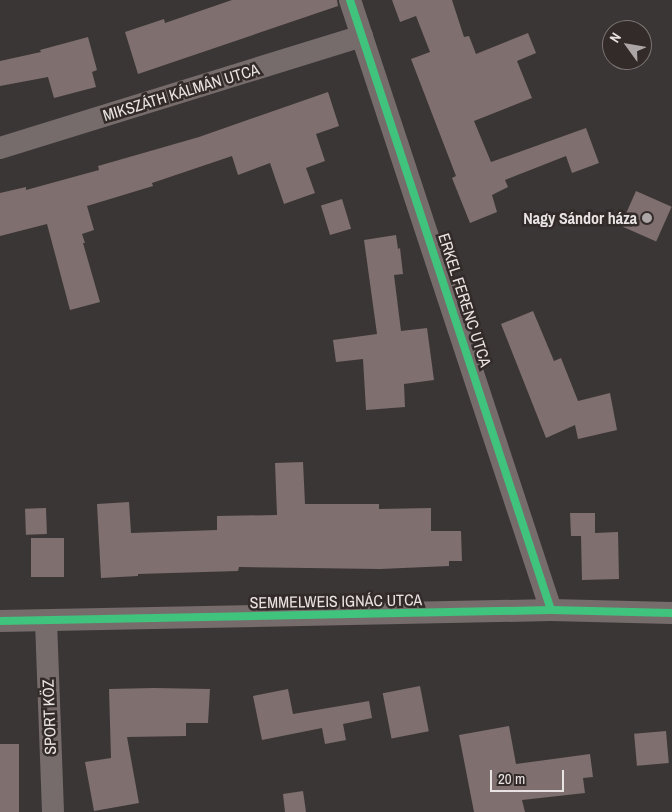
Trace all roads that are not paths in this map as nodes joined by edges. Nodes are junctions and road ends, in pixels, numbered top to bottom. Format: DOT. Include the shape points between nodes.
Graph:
graph roads {
  1 [pos="350,0"];
  2 [pos="362,36"];
  3 [pos="0,148"];
  4 [pos="552,610"];
  5 [pos="672,613"];
  6 [pos="0,621"];
  7 [pos="46,621"];
  8 [pos="53,812"];
  1 -- 2 [label="street, ERKEL FERENC UTCA"];
  2 -- 3 [label="street, MIKSZÁTH KÁLMÁN UTCA"];
  2 -- 4 [label="street, ERKEL FERENC UTCA"];
  4 -- 5 [label="street, SEMMELWEIS IGNÁC UTCA"];
  4 -- 7 [label="street, SEMMELWEIS IGNÁC UTCA"];
  6 -- 7 [label="street, SEMMELWEIS IGNÁC UTCA"];
  7 -- 8 [label="street, SPORT KÖZ"];
}
